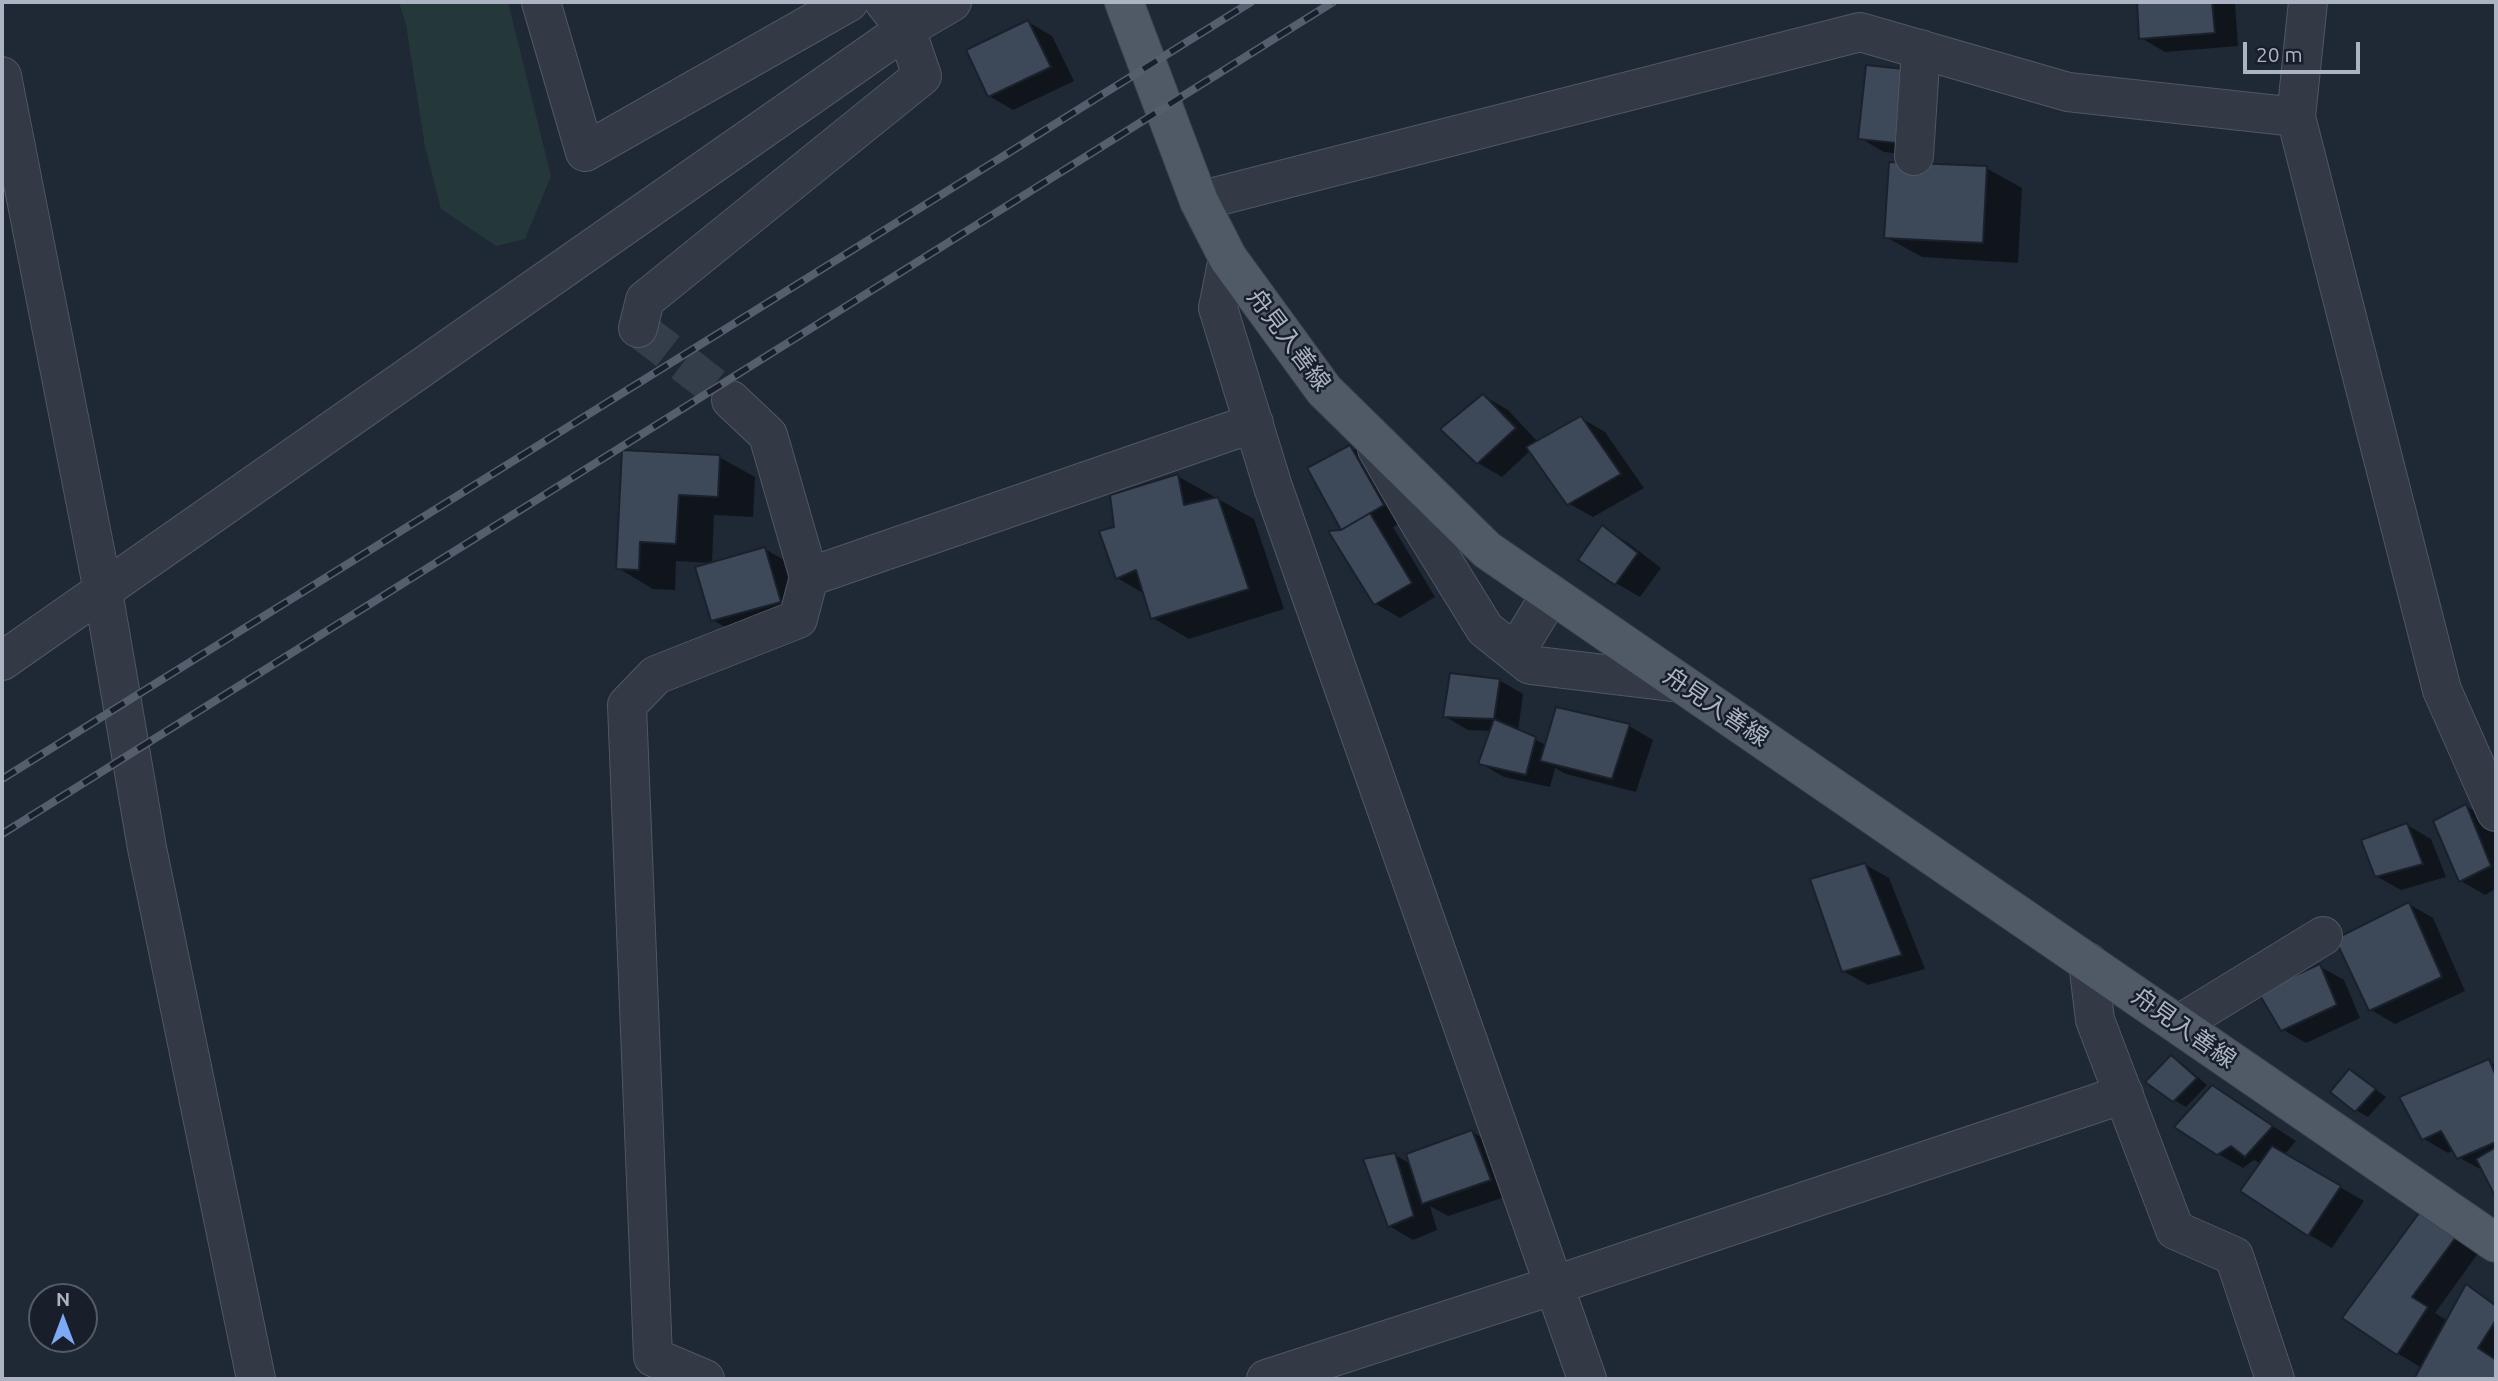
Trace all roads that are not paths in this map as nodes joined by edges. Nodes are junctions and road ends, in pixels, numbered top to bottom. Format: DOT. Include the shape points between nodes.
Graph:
graph roads {
  1 [pos="541,2"];
  2 [pos="849,2"];
  3 [pos="952,2"];
  4 [pos="1124,2"];
  5 [pos="2308,2"];
  6 [pos="895,15"];
  7 [pos="1921,49"];
  8 [pos="2,76"];
  9 [pos="2296,117"];
  10 [pos="1914,156"];
  11 [pos="1199,201"];
  12 [pos="1228,258"];
  13 [pos="638,328"];
  14 [pos="731,400"];
  15 [pos="1254,423"];
  16 [pos="1368,433"];
  17 [pos="809,577"];
  18 [pos="103,591"];
  19 [pos="1551,594"];
  20 [pos="1515,653"];
  21 [pos="2,661"];
  22 [pos="1680,682"];
  23 [pos="2496,812"];
  24 [pos="2323,936"];
  25 [pos="2088,962"];
  26 [pos="2179,1024"];
  27 [pos="2124,1094"];
  28 [pos="2496,1243"];
  29 [pos="1555,1285"];
  30 [pos="256,1379"];
  31 [pos="705,1379"];
  32 [pos="1266,1379"];
  33 [pos="1587,1379"];
  34 [pos="2275,1379"];
  1 -- 2 [label="street" via="585,152"];
  3 -- 6 [label="street"];
  4 -- 11 [label="main road, 舟見入善線"];
  5 -- 9 [label="street"];
  6 -- 13 [label="street" via="922,76 645,300"];
  6 -- 18 [label="street"];
  7 -- 9 [label="street" via="2068,92"];
  7 -- 10 [label="street"];
  7 -- 11 [label="street" via="1860,32"];
  8 -- 18 [label="street"];
  9 -- 23 [label="street" via="2442,690"];
  11 -- 12 [label="main road, 舟見入善線"];
  12 -- 15 [label="street" via="1218,308"];
  12 -- 16 [label="main road, 舟見入善線" via="1324,390"];
  14 -- 17 [label="street" via="768,435"];
  15 -- 17 [label="street"];
  15 -- 29 [label="street"];
  16 -- 19 [label="main road, 舟見入善線" via="1486,550"];
  16 -- 20 [label="street" via="1485,629"];
  17 -- 31 [label="street" via="798,619 656,675 627,705 653,1357"];
  18 -- 21 [label="street"];
  18 -- 30 [label="street" via="147,848"];
  19 -- 20 [label="street"];
  19 -- 22 [label="main road, 舟見入善線"];
  20 -- 22 [label="street" via="1531,665"];
  22 -- 25 [label="main road, 舟見入善線"];
  24 -- 26 [label="street"];
  25 -- 26 [label="main road, 舟見入善線"];
  25 -- 27 [label="street" via="2095,1020"];
  26 -- 28 [label="main road, 舟見入善線"];
  27 -- 29 [label="street"];
  27 -- 34 [label="street" via="2175,1230 2234,1256"];
  29 -- 32 [label="street"];
  29 -- 33 [label="street"];
}
